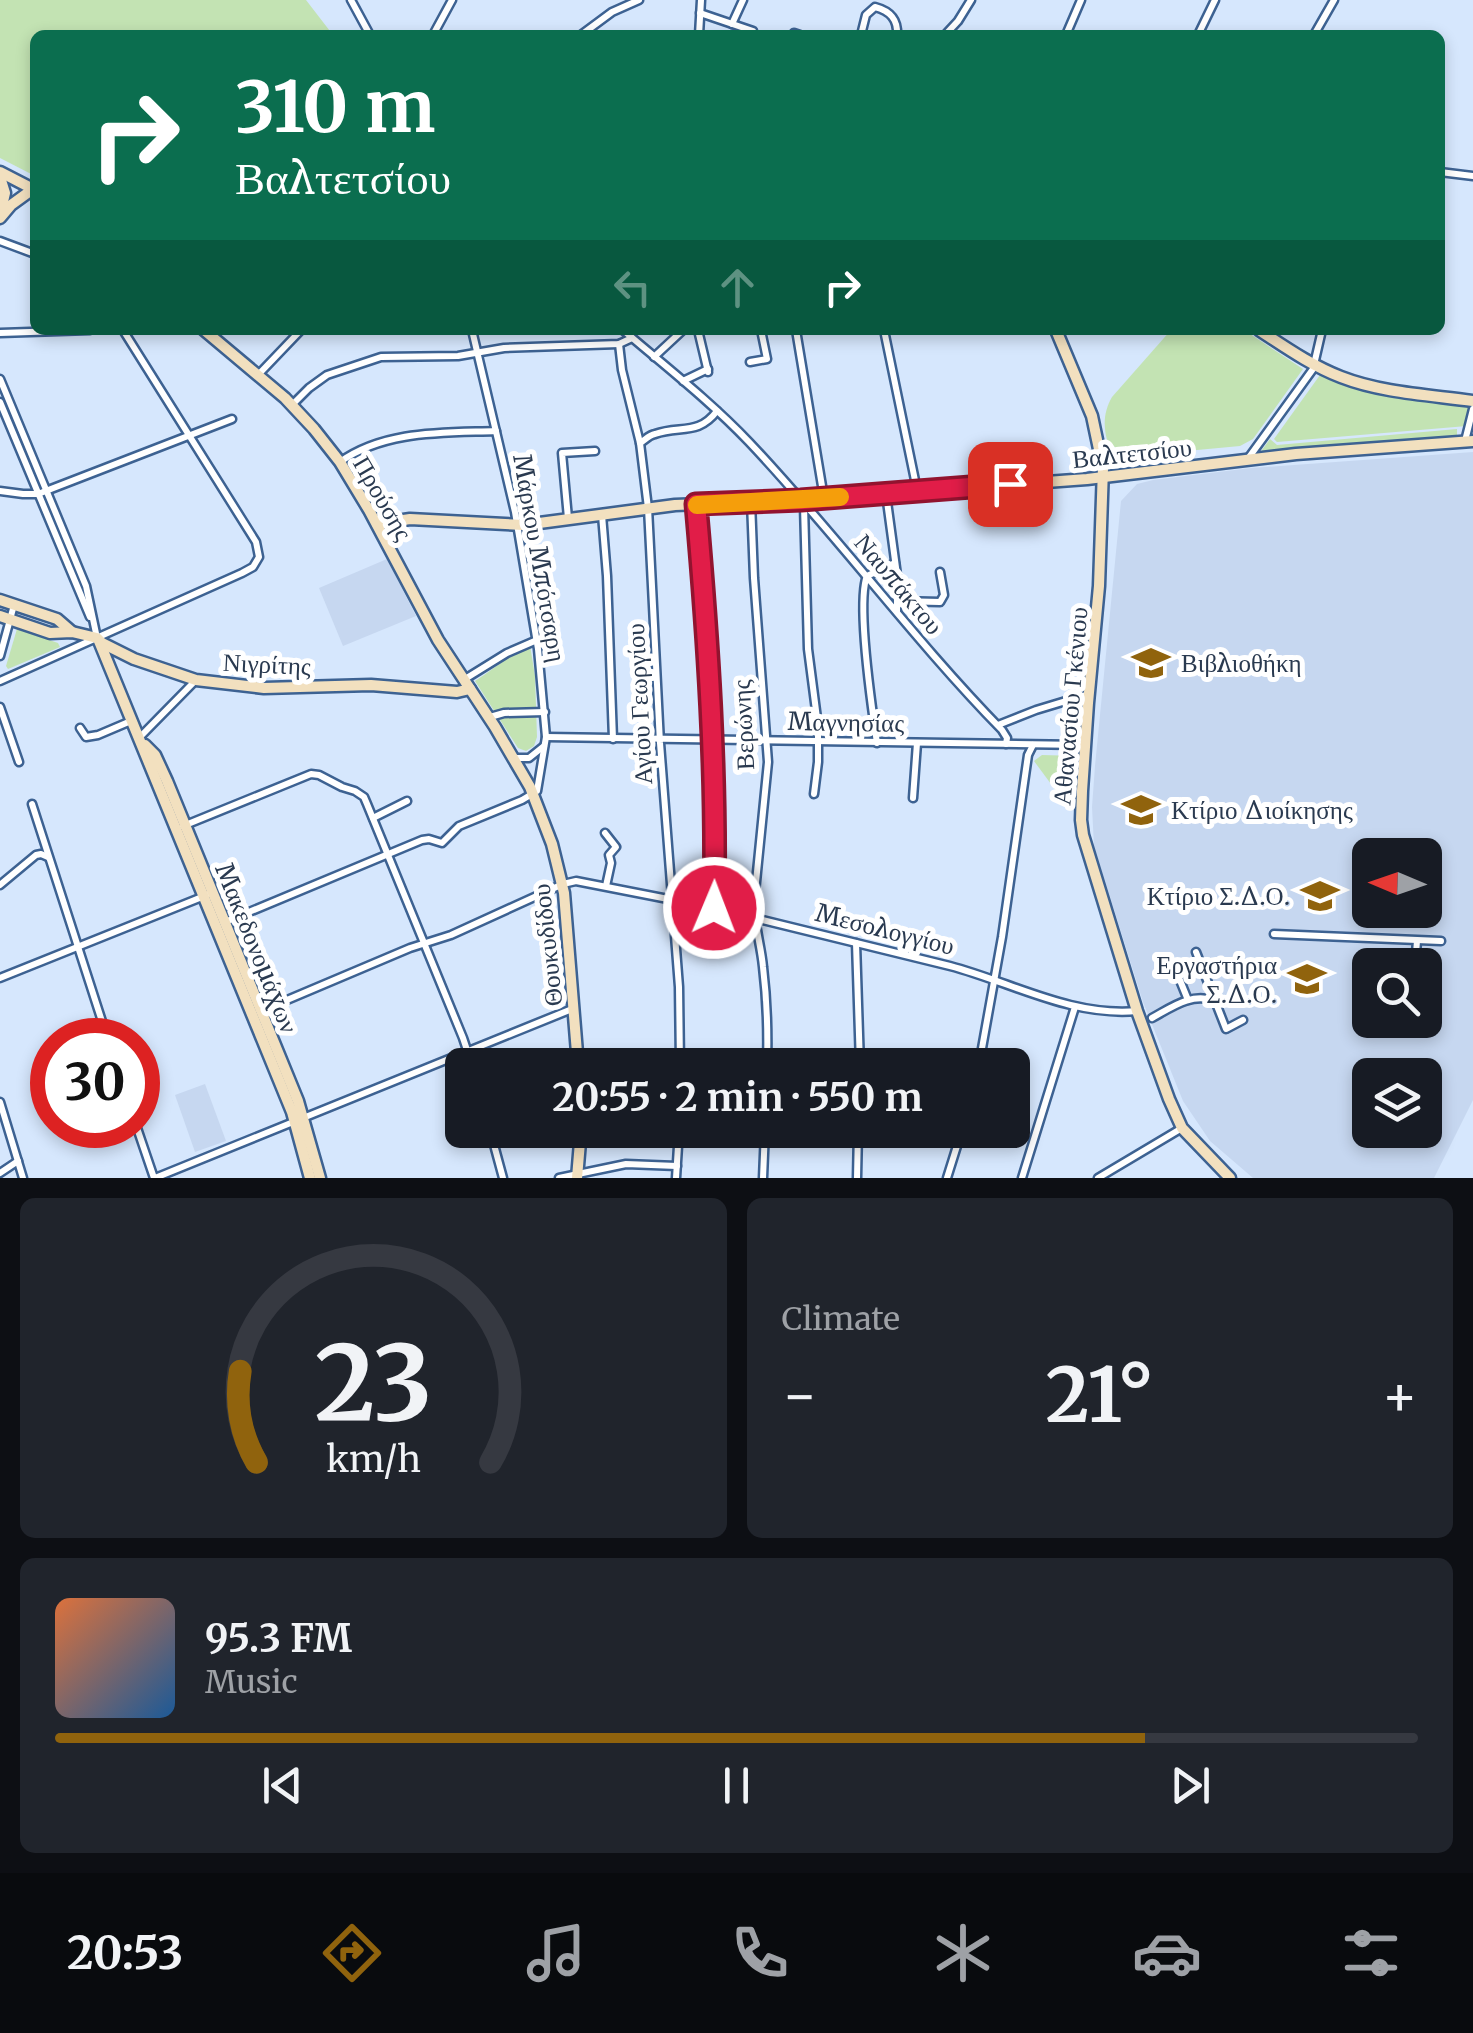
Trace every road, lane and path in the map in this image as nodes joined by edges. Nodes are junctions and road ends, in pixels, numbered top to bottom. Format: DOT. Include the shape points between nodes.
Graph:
graph roads {
  1 [pos="351,0"];
  2 [pos="452,0"];
  3 [pos="639,0"];
  4 [pos="701,0"];
  5 [pos="744,0"];
  6 [pos="971,0"];
  7 [pos="1081,0"];
  8 [pos="1215,0"];
  9 [pos="1334,0"];
  10 [pos="873,4"];
  11 [pos="700,13"];
  12 [pos="732,24"];
  13 [pos="367,30"];
  14 [pos="435,30"];
  15 [pos="588,30"];
  16 [pos="699,30"];
  17 [pos="751,30"];
  18 [pos="863,30"];
  19 [pos="897,30"];
  20 [pos="951,30"];
  21 [pos="1068,30"];
  22 [pos="1200,30"];
  23 [pos="1317,30"];
  24 [pos="1445,173"];
  25 [pos="0,174"];
  26 [pos="1473,176"];
  27 [pos="30,187"];
  28 [pos="30,192"];
  29 [pos="0,216"];
  30 [pos="0,240"];
  31 [pos="30,252"];
  32 [pos="30,332"];
  33 [pos="0,333"];
  34 [pos="126,335"];
  35 [pos="210,335"];
  36 [pos="296,335"];
  37 [pos="473,335"];
  38 [pos="628,335"];
  39 [pos="677,335"];
  40 [pos="699,335"];
  41 [pos="762,335"];
  42 [pos="797,335"];
  43 [pos="885,335"];
  44 [pos="1058,335"];
  45 [pos="1267,335"];
  46 [pos="1321,335"];
  47 [pos="632,338"];
  48 [pos="619,344"];
  49 [pos="478,354"];
  50 [pos="654,356"];
  51 [pos="750,362"];
  52 [pos="1315,365"];
  53 [pos="258,375"];
  54 [pos="0,379"];
  55 [pos="683,381"];
  56 [pos="1473,401"];
  57 [pos="0,402"];
  58 [pos="292,405"];
  59 [pos="1473,409"];
  60 [pos="717,411"];
  61 [pos="232,419"];
  62 [pos="496,431"];
  63 [pos="190,436"];
  64 [pos="1469,441"];
  65 [pos="640,443"];
  66 [pos="595,452"];
  67 [pos="1247,460"];
  68 [pos="340,462"];
  69 [pos="1103,477"];
  70 [pos="917,490"];
  71 [pos="0,491"];
  72 [pos="42,492"];
  73 [pos="886,493"];
  74 [pos="824,498"];
  75 [pos="802,501"];
  76 [pos="751,502"];
  77 [pos="696,504"];
  78 [pos="648,508"];
  79 [pos="602,514"];
  80 [pos="568,518"];
  81 [pos="376,524"];
  82 [pos="518,525"];
  83 [pos="895,563"];
  84 [pos="940,572"];
  85 [pos="867,576"];
  86 [pos="0,600"];
  87 [pos="898,601"];
  88 [pos="14,605"];
  89 [pos="897,612"];
  90 [pos="5,617"];
  91 [pos="72,632"];
  92 [pos="98,640"];
  93 [pos="537,640"];
  94 [pos="0,656"];
  95 [pos="196,680"];
  96 [pos="0,681"];
  97 [pos="467,684"];
  98 [pos="1088,694"];
  99 [pos="0,707"];
  100 [pos="544,712"];
  101 [pos="488,717"];
  102 [pos="132,721"];
  103 [pos="998,725"];
  104 [pos="80,728"];
  105 [pos="613,739"];
  106 [pos="140,740"];
  107 [pos="660,740"];
  108 [pos="712,740"];
  109 [pos="545,741"];
  110 [pos="766,741"];
  111 [pos="818,742"];
  112 [pos="877,742"];
  113 [pos="917,743"];
  114 [pos="1006,744"];
  115 [pos="1034,744"];
  116 [pos="1086,744"];
  117 [pos="513,758"];
  118 [pos="19,762"];
  119 [pos="534,794"];
  120 [pos="814,794"];
  121 [pos="913,798"];
  122 [pos="406,801"];
  123 [pos="32,804"];
  124 [pos="373,818"];
  125 [pos="181,827"];
  126 [pos="605,832"];
  127 [pos="388,855"];
  128 [pos="48,858"];
  129 [pos="563,884"];
  130 [pos="0,886"];
  131 [pos="606,886"];
  132 [pos="209,894"];
  133 [pos="672,900"];
  134 [pos="714,908"];
  135 [pos="754,918"];
  136 [pos="221,924"];
  137 [pos="1274,934"];
  138 [pos="1417,940"];
  139 [pos="1440,942"];
  140 [pos="424,943"];
  141 [pos="856,943"];
  142 [pos="78,947"];
  143 [pos="1416,948"];
  144 [pos="1196,952"];
  145 [pos="1175,968"];
  146 [pos="0,978"];
  147 [pos="994,978"];
  148 [pos="1188,1000"];
  149 [pos="1216,1002"];
  150 [pos="1075,1006"];
  151 [pos="573,1008"];
  152 [pos="1137,1010"];
  153 [pos="261,1011"];
  154 [pos="101,1018"];
  155 [pos="1152,1018"];
  156 [pos="1243,1020"];
  157 [pos="467,1048"];
  158 [pos="473,1048"];
  159 [pos="577,1048"];
  160 [pos="680,1048"];
  161 [pos="767,1048"];
  162 [pos="859,1048"];
  163 [pos="982,1048"];
  164 [pos="445,1060"];
  165 [pos="0,1102"];
  166 [pos="300,1120"];
  167 [pos="1182,1128"];
  168 [pos="144,1148"];
  169 [pos="494,1148"];
  170 [pos="579,1148"];
  171 [pos="678,1148"];
  172 [pos="764,1148"];
  173 [pos="858,1148"];
  174 [pos="956,1148"];
  175 [pos="18,1160"];
  176 [pos="677,1166"];
  177 [pos="0,1174"];
  178 [pos="577,1176"];
  179 [pos="23,1178"];
  180 [pos="154,1178"];
  181 [pos="310,1178"];
  182 [pos="320,1178"];
  183 [pos="502,1178"];
  184 [pos="558,1178"];
  185 [pos="676,1178"];
  186 [pos="763,1178"];
  187 [pos="857,1178"];
  188 [pos="947,1178"];
  189 [pos="1022,1178"];
  190 [pos="1098,1178"];
  191 [pos="1230,1178"];
  1 -- 13 [label="street"];
  2 -- 14 [label="street"];
  3 -- 15 [label="street"];
  4 -- 11 [label="street"];
  5 -- 12 [label="street"];
  6 -- 20 [label="street"];
  7 -- 21 [label="street"];
  8 -- 22 [label="street"];
  9 -- 23 [label="street"];
  10 -- 18 [label="street"];
  10 -- 19 [label="street" via="893,16"];
  11 -- 12 [label="street"];
  11 -- 16 [label="street"];
  12 -- 17 [label="street"];
  24 -- 26 [label="street"];
  25 -- 27 [label="street"];
  25 -- 29 [label="street"];
  28 -- 29 [label="street"];
  30 -- 31 [label="street"];
  32 -- 33 [label="street"];
  34 -- 63 [label="street"];
  35 -- 53 [label="street, Προύσης"];
  36 -- 53 [label="street"];
  37 -- 49 [label="street, Μάρκου Μπότσαρη"];
  38 -- 47 [label="street, Ναυπάκτου"];
  39 -- 50 [label="street"];
  40 -- 55 [label="street" via="708,371"];
  41 -- 51 [label="street" via="767,360"];
  42 -- 74 [label="street"];
  43 -- 70 [label="street"];
  44 -- 69 [label="street, Αθανασίου Γκένιου" via="1092,416"];
  45 -- 52 [label="street"];
  46 -- 52 [label="street"];
  47 -- 48 [label="street"];
  47 -- 50 [label="street, Ναυπάκτου"];
  48 -- 49 [label="street"];
  48 -- 65 [label="street, Αγίου Γεωργίου"];
  49 -- 58 [label="street" via="367,360 321,378"];
  49 -- 62 [label="street, Μάρκου Μπότσαρη"];
  50 -- 55 [label="street, Ναυπάκτου"];
  52 -- 56 [label="street" via="1374,386"];
  52 -- 67 [label="street"];
  53 -- 58 [label="street, Προύσης"];
  54 -- 72 [label="street"];
  55 -- 60 [label="street, Ναυπάκτου"];
  57 -- 72 [label="street"];
  58 -- 68 [label="street, Προύσης"];
  59 -- 64 [label="street"];
  60 -- 65 [label="street" via="708,423"];
  60 -- 75 [label="street, Ναυπάκτου"];
  61 -- 63 [label="street"];
  62 -- 68 [label="street" via="398,438"];
  62 -- 82 [label="street, Μάρκου Μπότσαρη"];
  63 -- 72 [label="street"];
  63 -- 92 [label="street" via="259,550 257,562"];
  64 -- 67 [label="street, Βαλτετσίου"];
  65 -- 78 [label="street, Αγίου Γεωργίου"];
  66 -- 80 [label="street" via="562,453"];
  67 -- 69 [label="street, Βαλτετσίου"];
  68 -- 81 [label="street, Προύσης"];
  69 -- 70 [label="street, Βαλτετσίου"];
  69 -- 98 [label="street, Αθανασίου Γκένιου"];
  70 -- 73 [label="street, Βαλτετσίου"];
  71 -- 72 [label="street"];
  72 -- 92 [label="street, Μακεδονομάχων"];
  73 -- 74 [label="street, Βαλτετσίου"];
  73 -- 83 [label="street"];
  74 -- 75 [label="street, Βαλτετσίου"];
  75 -- 76 [label="street, Βαλτετσίου"];
  75 -- 85 [label="street, Ναυπάκτου"];
  75 -- 111 [label="street"];
  76 -- 77 [label="street, Βαλτετσίου"];
  76 -- 110 [label="street, Βερώνης"];
  77 -- 78 [label="street, Βαλτετσίου"];
  77 -- 108 [label="street"];
  78 -- 79 [label="street, Βαλτετσίου"];
  78 -- 107 [label="street, Αγίου Γεωργίου"];
  79 -- 80 [label="street, Βαλτετσίου"];
  79 -- 105 [label="street"];
  80 -- 82 [label="street, Βαλτετσίου"];
  81 -- 82 [label="street, Βαλτετσίου"];
  81 -- 97 [label="street, Προύσης"];
  82 -- 93 [label="street, Μάρκου Μπότσαρη"];
  83 -- 85 [label="street"];
  83 -- 87 [label="street"];
  84 -- 87 [label="street" via="940,602"];
  85 -- 89 [label="street, Ναυπάκτου"];
  85 -- 112 [label="street" via="865,632"];
  86 -- 88 [label="street, Νιγρίτης"];
  87 -- 89 [label="street"];
  88 -- 90 [label="street"];
  88 -- 91 [label="street, Νιγρίτης" via="56,619"];
  89 -- 103 [label="street, Ναυπάκτου"];
  90 -- 91 [label="street, Νιγρίτης" via="50,633"];
  90 -- 94 [label="street"];
  91 -- 92 [label="street, Νιγρίτης"];
  92 -- 95 [label="street, Νιγρίτης"];
  92 -- 96 [label="street"];
  92 -- 102 [label="street, Μακεδονομάχων"];
  93 -- 97 [label="street" via="507,652"];
  93 -- 100 [label="street, Μάρκου Μπότσαρη"];
  95 -- 97 [label="street, Νιγρίτης" via="456,692"];
  95 -- 106 [label="street"];
  97 -- 101 [label="street, Προύσης"];
  98 -- 103 [label="street"];
  98 -- 116 [label="street, Αθανασίου Γκένιου"];
  99 -- 118 [label="street"];
  100 -- 101 [label="street"];
  100 -- 109 [label="street, Μάρκου Μπότσαρη"];
  101 -- 117 [label="street, Θουκυδίδου"];
  102 -- 104 [label="street" via="86,737"];
  102 -- 106 [label="street, Μακεδονομάχων"];
  103 -- 114 [label="street, Ναυπάκτου"];
  105 -- 107 [label="street, Μαγνησίας"];
  105 -- 109 [label="street, Μαγνησίας"];
  106 -- 125 [label="street, Μακεδονομάχων" via="156,755"];
  107 -- 108 [label="street, Μαγνησίας"];
  107 -- 133 [label="street, Αγίου Γεωργίου"];
  108 -- 110 [label="street, Μαγνησίας"];
  108 -- 134 [label="street"];
  109 -- 117 [label="street, Μαγνησίας" via="530,758"];
  109 -- 119 [label="street, Μάρκου Μπότσαρη"];
  110 -- 111 [label="street, Μαγνησίας"];
  110 -- 135 [label="street, Βερώνης"];
  111 -- 112 [label="street, Μαγνησίας"];
  111 -- 120 [label="street"];
  112 -- 113 [label="street, Μαγνησίας"];
  113 -- 114 [label="street, Μαγνησίας"];
  113 -- 121 [label="street"];
  114 -- 115 [label="street, Μαγνησίας"];
  115 -- 116 [label="street, Μαγνησίας"];
  115 -- 147 [label="street"];
  116 -- 152 [label="street, Αθανασίου Γκένιου" via="1081,826"];
  117 -- 119 [label="street, Θουκυδίδου"];
  119 -- 127 [label="street" via="459,826 442,843 426,839"];
  119 -- 129 [label="street, Θουκυδίδου"];
  122 -- 124 [label="street"];
  123 -- 128 [label="street"];
  124 -- 125 [label="street" via="362,795 311,774"];
  124 -- 127 [label="street"];
  125 -- 132 [label="street, Μακεδονομάχων"];
  126 -- 131 [label="street" via="616,847 608,855"];
  127 -- 136 [label="street"];
  127 -- 140 [label="street"];
  128 -- 130 [label="street" via="38,854"];
  128 -- 142 [label="street"];
  129 -- 131 [label="street, Μεσολογγίου"];
  129 -- 140 [label="street"];
  129 -- 151 [label="street, Θουκυδίδου"];
  131 -- 133 [label="street, Μεσολογγίου"];
  132 -- 136 [label="street, Μακεδονομάχων"];
  132 -- 142 [label="street"];
  133 -- 134 [label="street, Μεσολογγίου"];
  133 -- 160 [label="street, Αγίου Γεωργίου"];
  134 -- 135 [label="street, Μεσολογγίου"];
  135 -- 141 [label="street, Μεσολογγίου"];
  135 -- 161 [label="street, Βερώνης"];
  136 -- 153 [label="street, Μακεδονομάχων"];
  136 -- 166 [label="street, Μακεδονομάχων"];
  137 -- 138 [label="street"];
  138 -- 139 [label="street"];
  138 -- 143 [label="street"];
  140 -- 153 [label="street"];
  140 -- 157 [label="street"];
  141 -- 147 [label="street, Μεσολογγίου"];
  141 -- 162 [label="street"];
  142 -- 146 [label="street"];
  142 -- 154 [label="street"];
  144 -- 149 [label="street"];
  145 -- 148 [label="street"];
  147 -- 150 [label="street, Μεσολογγίου"];
  147 -- 163 [label="street"];
  148 -- 149 [label="street"];
  148 -- 155 [label="street"];
  149 -- 156 [label="street" via="1226,1029"];
  150 -- 152 [label="street, Μεσολογγίου"];
  150 -- 189 [label="street"];
  151 -- 158 [label="street"];
  151 -- 159 [label="street, Θουκυδίδου"];
  152 -- 167 [label="street, Αθανασίου Γκένιου"];
  153 -- 166 [label="street, Μακεδονομάχων"];
  164 -- 166 [label="street"];
  165 -- 175 [label="street"];
  166 -- 180 [label="street"];
  166 -- 181 [label="street, Μακεδονομάχων"];
  166 -- 182 [label="street, Μακεδονομάχων"];
  167 -- 190 [label="street"];
  167 -- 191 [label="street, Αθανασίου Γκένιου"];
  168 -- 180 [label="street"];
  169 -- 183 [label="street"];
  170 -- 178 [label="street"];
  171 -- 176 [label="street"];
  172 -- 186 [label="street"];
  173 -- 187 [label="street"];
  174 -- 188 [label="street"];
  175 -- 177 [label="street"];
  175 -- 179 [label="street"];
  176 -- 178 [label="street" via="626,1164"];
  176 -- 185 [label="street"];
  178 -- 184 [label="street"];
}
